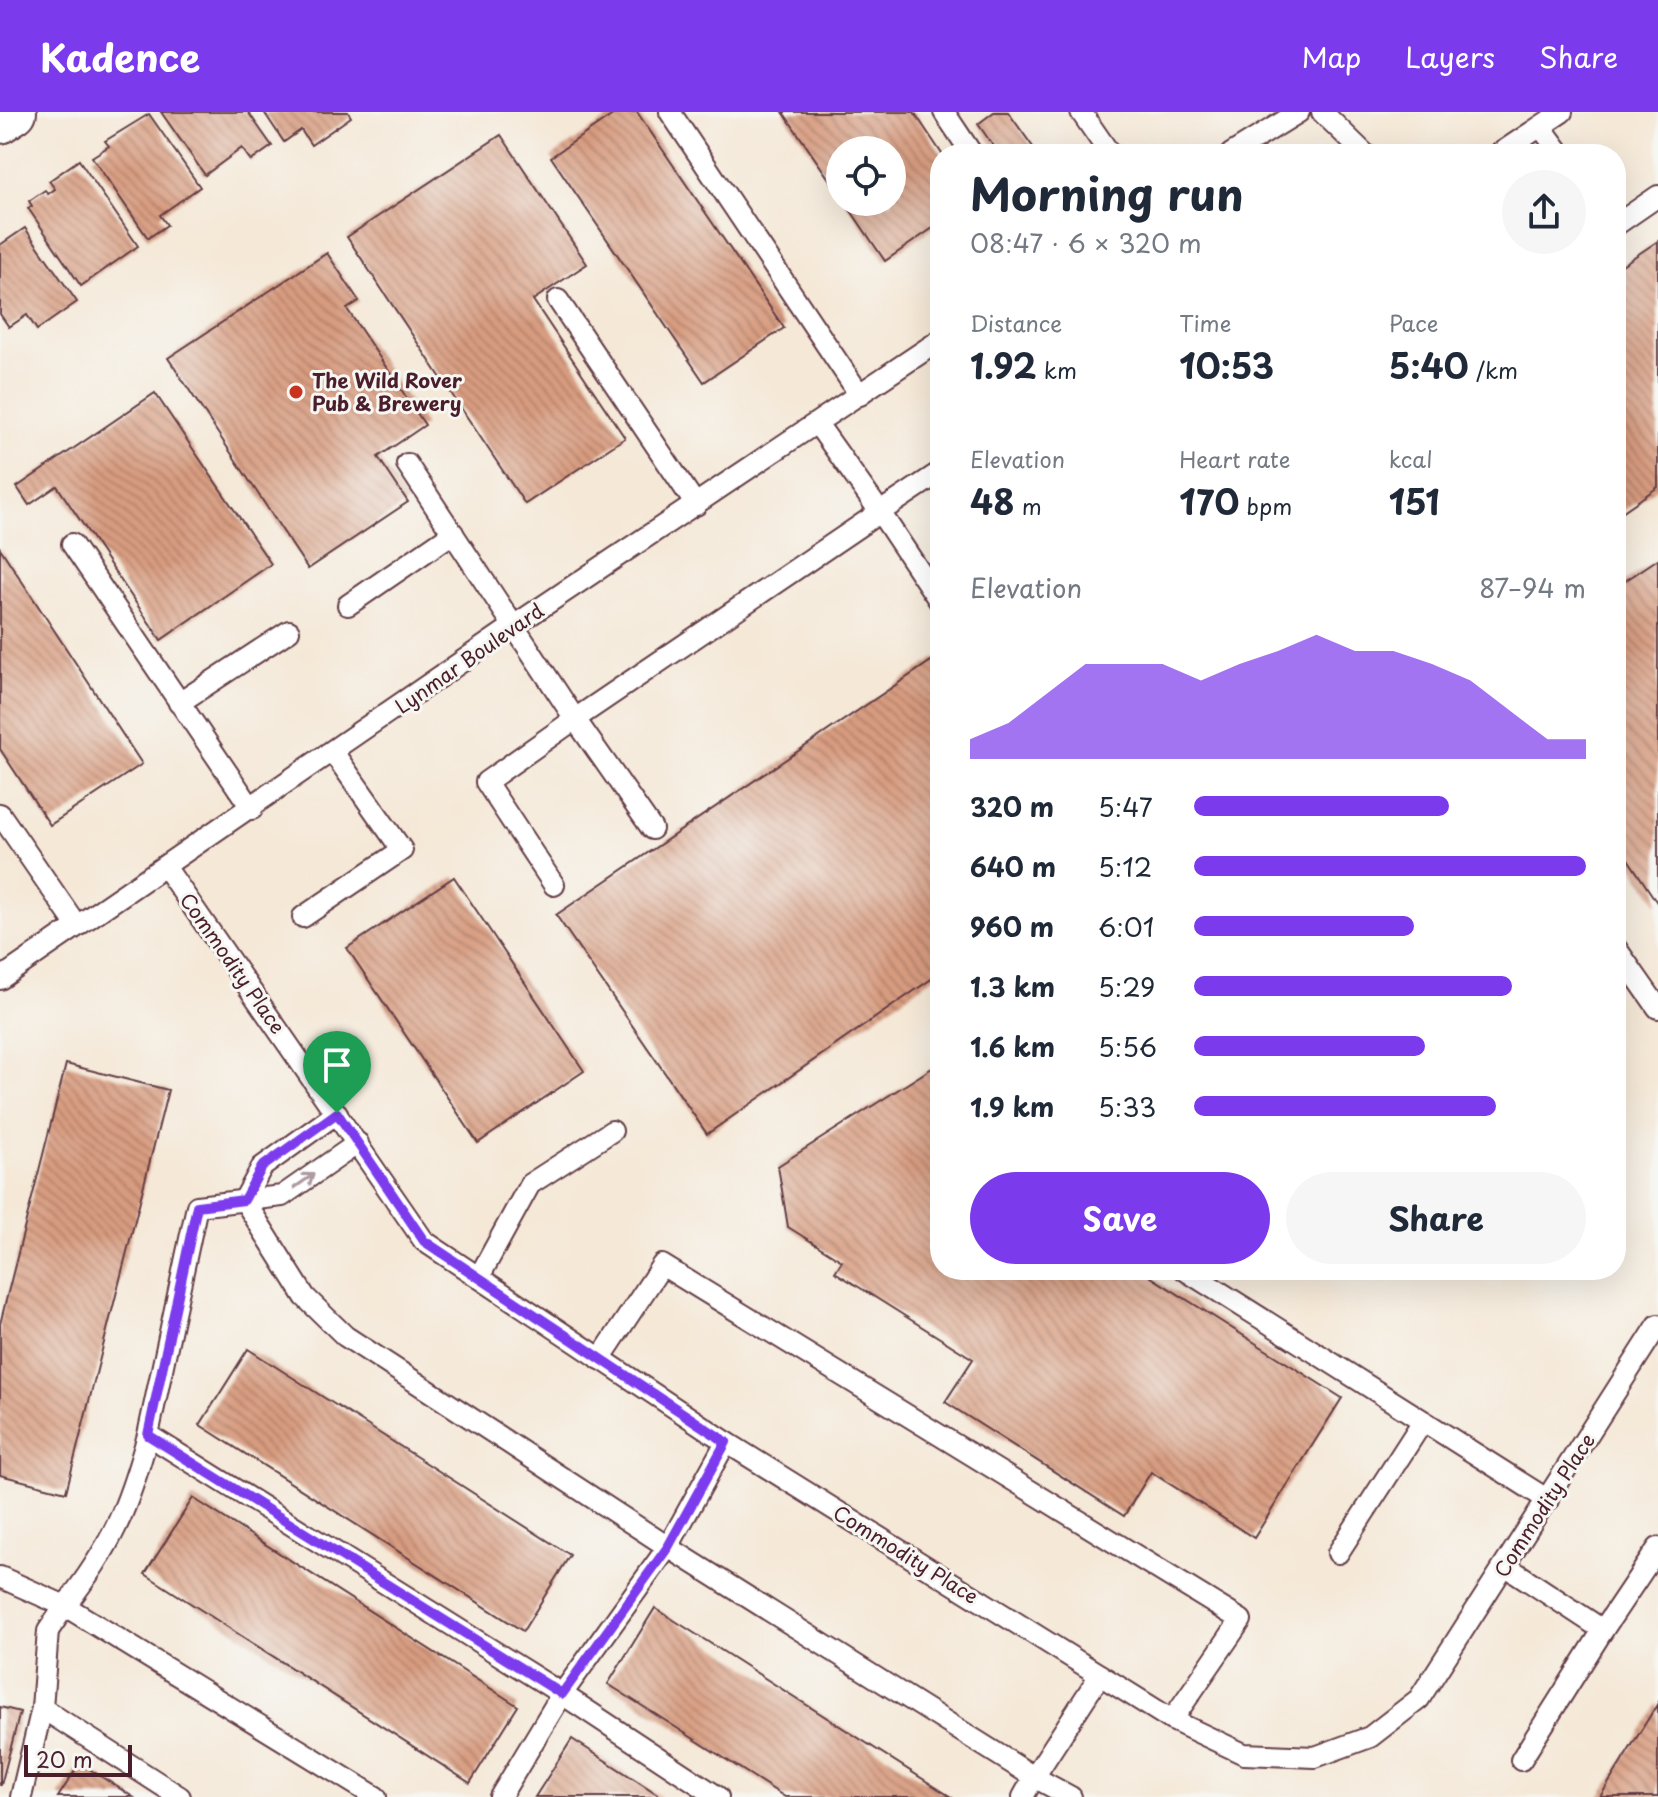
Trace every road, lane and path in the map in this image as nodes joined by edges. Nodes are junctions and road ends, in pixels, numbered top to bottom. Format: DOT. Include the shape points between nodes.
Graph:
graph roads {
  1 [pos="15,112"];
  2 [pos="670,112"];
  3 [pos="944,112"];
  4 [pos="1081,112"];
  5 [pos="1299,112"];
  6 [pos="1322,112"];
  7 [pos="1562,112"];
  8 [pos="0,122"];
  9 [pos="1541,127"];
  10 [pos="965,144"];
  11 [pos="1103,144"];
  12 [pos="1262,144"];
  13 [pos="1355,144"];
  14 [pos="1515,144"];
  15 [pos="1554,144"];
  16 [pos="1658,196"];
  17 [pos="1626,218"];
  18 [pos="558,300"];
  19 [pos="930,347"];
  20 [pos="860,395"];
  21 [pos="818,425"];
  22 [pos="407,464"];
  23 [pos="930,479"];
  24 [pos="696,505"];
  25 [pos="880,512"];
  26 [pos="453,533"];
  27 [pos="72,544"];
  28 [pos="930,587"];
  29 [pos="348,605"];
  30 [pos="515,625"];
  31 [pos="289,631"];
  32 [pos="179,703"];
  33 [pos="575,719"];
  34 [pos="333,752"];
  35 [pos="252,809"];
  36 [pos="0,814"];
  37 [pos="652,829"];
  38 [pos="166,868"];
  39 [pos="554,885"];
  40 [pos="303,917"];
  41 [pos="77,926"];
  42 [pos="1626,962"];
  43 [pos="0,979"];
  44 [pos="1658,1008"];
  45 [pos="337,1113"];
  46 [pos="612,1131"];
  47 [pos="358,1143"];
  48 [pos="244,1200"];
  49 [pos="479,1277"];
  50 [pos="1201,1280"];
  51 [pos="1658,1325"];
  52 [pos="600,1359"];
  53 [pos="1423,1421"];
  54 [pos="148,1435"];
  55 [pos="726,1442"];
  56 [pos="1548,1500"];
  57 [pos="668,1547"];
  58 [pos="1658,1548"];
  59 [pos="1338,1553"];
  60 [pos="1506,1566"];
  61 [pos="0,1577"];
  62 [pos="65,1606"];
  63 [pos="1603,1630"];
  64 [pos="1100,1675"];
  65 [pos="562,1694"];
  66 [pos="42,1708"];
  67 [pos="1172,1720"];
  68 [pos="1521,1760"];
  69 [pos="1034,1777"];
  70 [pos="21,1797"];
  71 [pos="180,1797"];
  72 [pos="376,1797"];
  73 [pos="500,1797"];
  74 [pos="718,1797"];
  75 [pos="1023,1797"];
  76 [pos="1071,1797"];
  1 -- 8 [label="street"];
  2 -- 20 [label="lane"];
  3 -- 10 [label="lane"];
  4 -- 11 [label="lane"];
  5 -- 12 [label="lane"];
  6 -- 13 [label="lane"];
  7 -- 9 [label="lane"];
  9 -- 14 [label="lane"];
  9 -- 15 [label="lane"];
  16 -- 17 [label="lane"];
  18 -- 24 [label="lane"];
  19 -- 20 [label="lane, Lynmar Boulevard"];
  20 -- 21 [label="lane, Lynmar Boulevard"];
  21 -- 24 [label="lane, Lynmar Boulevard"];
  21 -- 25 [label="lane"];
  22 -- 26 [label="lane"];
  23 -- 25 [label="lane"];
  24 -- 30 [label="lane, Lynmar Boulevard"];
  25 -- 28 [label="lane"];
  25 -- 33 [label="lane"];
  26 -- 29 [label="lane"];
  26 -- 30 [label="lane"];
  27 -- 32 [label="lane"];
  30 -- 33 [label="lane"];
  30 -- 34 [label="lane, Lynmar Boulevard"];
  31 -- 32 [label="lane"];
  32 -- 35 [label="lane"];
  33 -- 37 [label="lane"];
  33 -- 39 [label="lane" via="486,782"];
  34 -- 35 [label="lane, Lynmar Boulevard"];
  34 -- 40 [label="lane" via="402,850"];
  35 -- 38 [label="lane, Lynmar Boulevard"];
  36 -- 41 [label="lane"];
  38 -- 41 [label="lane, Lynmar Boulevard"];
  38 -- 45 [label="lane, Commodity Place"];
  41 -- 43 [label="lane, Lynmar Boulevard"];
  42 -- 44 [label="lane"];
  45 -- 47 [label="lane, Commodity Place"];
  45 -- 48 [label="lane" via="262,1167"];
  46 -- 49 [label="lane" via="530,1184"];
  48 -- 47 [label="lane, one-way" via="282,1196"];
  47 -- 49 [label="lane, Commodity Place" via="424,1241"];
  48 -- 54 [label="lane" via="197,1206"];
  48 -- 57 [label="lane" via="305,1297 345,1336"];
  49 -- 52 [label="lane, Commodity Place"];
  50 -- 53 [label="lane"];
  51 -- 56 [label="lane, Commodity Place"];
  52 -- 55 [label="lane, Commodity Place"];
  52 -- 67 [label="lane" via="662,1265 1241,1620"];
  53 -- 56 [label="lane"];
  53 -- 59 [label="lane"];
  54 -- 62 [label="lane" via="129,1505 96,1567"];
  54 -- 65 [label="lane"];
  55 -- 57 [label="lane"];
  55 -- 64 [label="lane, Commodity Place"];
  56 -- 60 [label="lane, Commodity Place"];
  57 -- 65 [label="lane"];
  57 -- 69 [label="lane"];
  58 -- 63 [label="lane"];
  60 -- 63 [label="lane"];
  60 -- 67 [label="lane, Commodity Place" via="1419,1699 1370,1737 1315,1757 1244,1754"];
  61 -- 62 [label="lane"];
  62 -- 66 [label="lane" via="48,1631"];
  62 -- 72 [label="lane"];
  63 -- 68 [label="lane"];
  64 -- 67 [label="lane, Commodity Place"];
  64 -- 69 [label="lane"];
  65 -- 73 [label="lane"];
  65 -- 74 [label="lane"];
  66 -- 70 [label="lane"];
  66 -- 71 [label="lane"];
  69 -- 75 [label="lane"];
  69 -- 76 [label="lane"];
}
